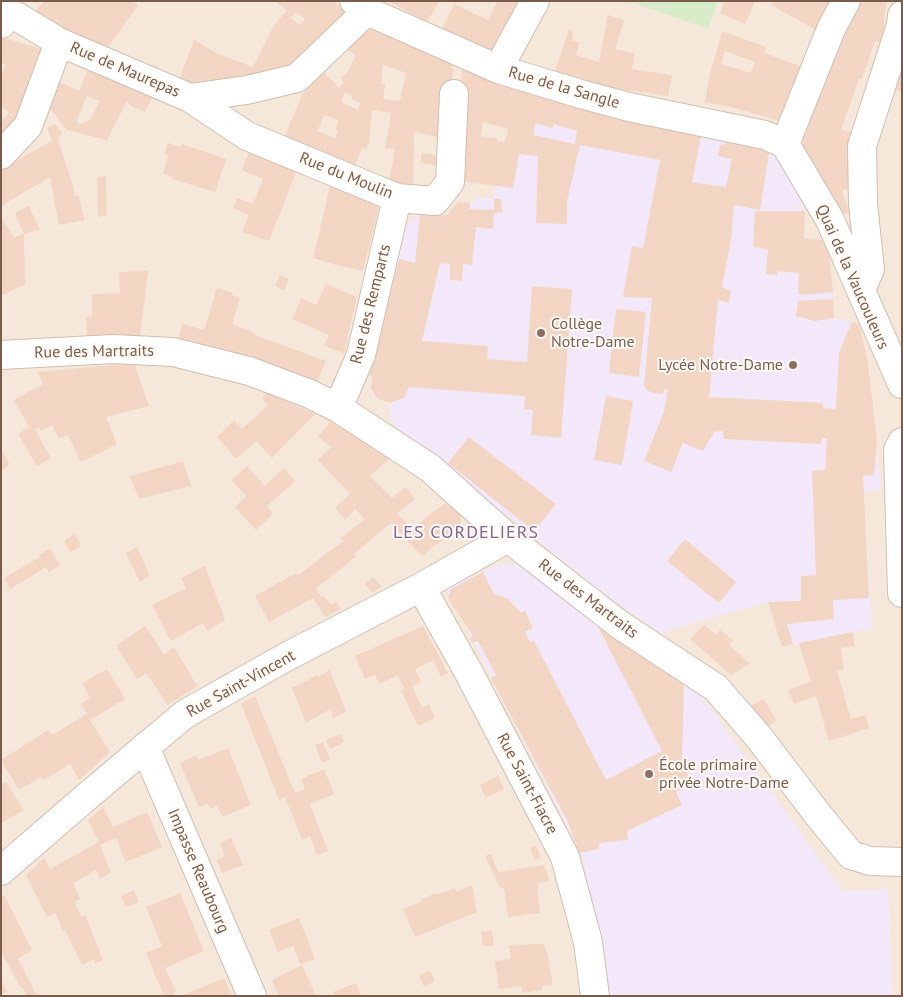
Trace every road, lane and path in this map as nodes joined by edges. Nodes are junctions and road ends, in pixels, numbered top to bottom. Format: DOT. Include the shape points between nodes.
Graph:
graph roads {
  1 [pos="535,1"];
  2 [pos="846,1"];
  3 [pos="360,6"];
  4 [pos="902,15"];
  5 [pos="6,19"];
  6 [pos="59,42"];
  7 [pos="498,69"];
  8 [pos="454,94"];
  9 [pos="190,98"];
  10 [pos="785,144"];
  11 [pos="1,155"];
  12 [pos="397,198"];
  13 [pos="861,290"];
  14 [pos="1,355"];
  15 [pos="902,384"];
  16 [pos="338,408"];
  17 [pos="902,442"];
  18 [pos="508,538"];
  19 [pos="421,587"];
  20 [pos="902,593"];
  21 [pos="145,747"];
  22 [pos="902,862"];
  23 [pos="1,871"];
  24 [pos="252,996"];
  25 [pos="595,996"];
  1 -- 7 [label="street"];
  2 -- 10 [label="street" via="831,29"];
  3 -- 7 [label="street, Rue de la Sangle"];
  3 -- 9 [label="street, Rue de Maurepas" via="297,78 247,90"];
  4 -- 13 [label="street" via="862,146 870,269"];
  5 -- 6 [label="street, Rue de Maurepas"];
  6 -- 9 [label="street, Rue de Maurepas"];
  6 -- 11 [label="street" via="28,126"];
  7 -- 10 [label="street, Rue de la Sangle" via="629,107 764,134"];
  8 -- 12 [label="street, Rue du Moulin" via="450,182 435,201"];
  9 -- 12 [label="street, Rue du Moulin" via="248,136"];
  10 -- 13 [label="street, Quai de la Vaucouleurs" via="830,220"];
  12 -- 16 [label="street, Rue des Remparts" via="361,355"];
  13 -- 15 [label="street, Quai de la Vaucouleurs"];
  14 -- 16 [label="street, Rue des Martraits" via="113,349 173,352 249,371"];
  16 -- 18 [label="street, Rue des Martraits" via="430,468"];
  17 -- 20 [label="street" via="898,458"];
  18 -- 19 [label="street, Rue Saint-Vincent"];
  18 -- 22 [label="street, Rue des Martraits" via="620,625 716,688 851,855 870,861"];
  19 -- 21 [label="street, Rue Saint-Vincent" via="185,714"];
  19 -- 25 [label="street, Rue Saint-Fiacre" via="565,857 588,942"];
  21 -- 23 [label="street, Rue Saint-Vincent"];
  21 -- 24 [label="street, Impasse Reaubourg"];
}
